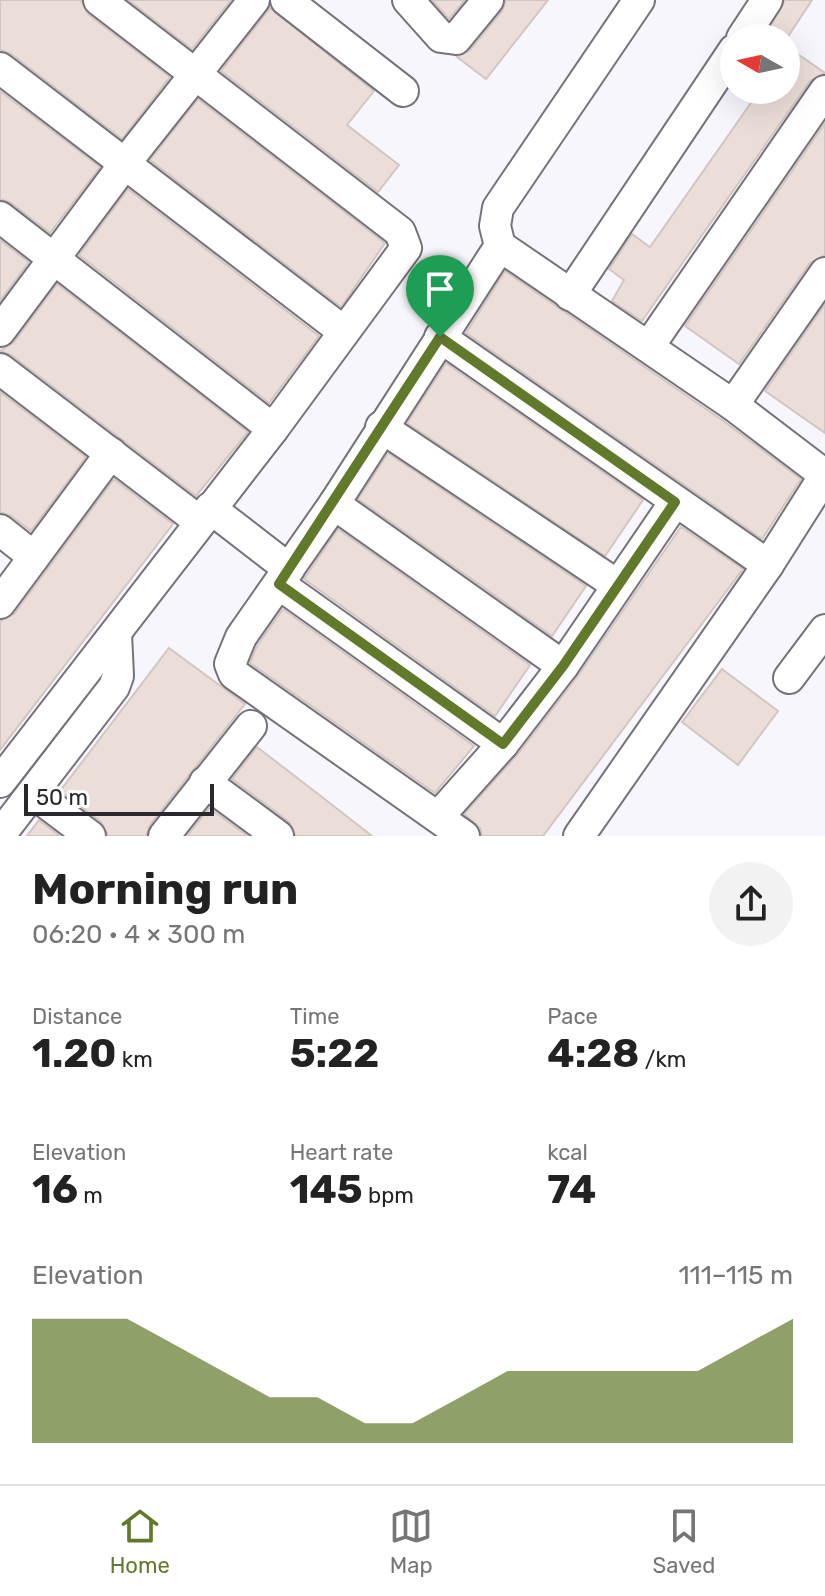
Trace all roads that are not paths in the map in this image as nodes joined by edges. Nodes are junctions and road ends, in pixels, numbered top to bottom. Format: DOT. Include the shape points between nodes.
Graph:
graph roads {
  1 [pos="99,0"];
  2 [pos="254,0"];
  3 [pos="286,0"];
  4 [pos="408,0"];
  5 [pos="488,0"];
  6 [pos="639,0"];
  7 [pos="767,0"];
  8 [pos="751,24"];
  9 [pos="0,68"];
  10 [pos="720,71"];
  11 [pos="197,75"];
  12 [pos="403,91"];
  13 [pos="825,91"];
  14 [pos="126,162"];
  15 [pos="0,217"];
  16 [pos="500,246"];
  17 [pos="55,259"];
  18 [pos="825,273"];
  19 [pos="570,295"];
  20 [pos="0,331"];
  21 [pos="343,331"];
  22 [pos="440,337"];
  23 [pos="649,346"];
  24 [pos="0,369"];
  25 [pos="733,405"];
  26 [pos="381,427"];
  27 [pos="273,429"];
  28 [pos="111,453"];
  29 [pos="825,475"];
  30 [pos="675,502"];
  31 [pos="334,504"];
  32 [pos="212,517"];
  33 [pos="0,530"];
  34 [pos="34,557"];
  35 [pos="768,565"];
  36 [pos="284,576"];
  37 [pos="617,585"];
  38 [pos="0,603"];
  39 [pos="825,630"];
  40 [pos="117,637"];
  41 [pos="563,666"];
  42 [pos="789,678"];
  43 [pos="251,726"];
  44 [pos="503,744"];
  45 [pos="0,782"];
  46 [pos="205,782"];
  47 [pos="33,793"];
  48 [pos="438,817"];
  49 [pos="0,835"];
  50 [pos="90,836"];
  51 [pos="164,836"];
  52 [pos="278,836"];
  53 [pos="464,836"];
  54 [pos="579,836"];
  1 -- 11 [label="street"];
  2 -- 11 [label="street"];
  3 -- 12 [label="street"];
  4 -- 5 [label="street" via="441,37 456,39"];
  6 -- 16 [label="street" via="498,208"];
  7 -- 8 [label="street"];
  9 -- 14 [label="street"];
  10 -- 19 [label="street"];
  11 -- 14 [label="street"];
  11 -- 21 [label="street" via="405,239 406,248"];
  13 -- 23 [label="street"];
  14 -- 17 [label="street"];
  14 -- 21 [label="street"];
  15 -- 17 [label="street"];
  16 -- 19 [label="street"];
  16 -- 22 [label="street"];
  17 -- 20 [label="street"];
  17 -- 27 [label="street"];
  18 -- 25 [label="street"];
  19 -- 23 [label="street"];
  21 -- 27 [label="street"];
  22 -- 26 [label="street"];
  22 -- 30 [label="street"];
  23 -- 25 [label="street"];
  24 -- 28 [label="street"];
  25 -- 29 [label="street"];
  26 -- 31 [label="street"];
  26 -- 37 [label="street"];
  27 -- 32 [label="street"];
  28 -- 32 [label="street"];
  28 -- 34 [label="street"];
  29 -- 35 [label="street"];
  30 -- 35 [label="street"];
  30 -- 37 [label="street"];
  31 -- 36 [label="street"];
  31 -- 41 [label="street"];
  32 -- 36 [label="street" via="261,547"];
  32 -- 40 [label="street"];
  33 -- 34 [label="street"];
  34 -- 38 [label="street"];
  35 -- 54 [label="street"];
  36 -- 44 [label="street"];
  36 -- 48 [label="street" via="241,637 231,669"];
  37 -- 41 [label="street"];
  39 -- 42 [label="street"];
  40 -- 45 [label="street"];
  40 -- 47 [label="street" via="114,687"];
  41 -- 44 [label="street"];
  43 -- 46 [label="street"];
  44 -- 48 [label="street"];
  46 -- 51 [label="street"];
  46 -- 52 [label="street"];
  47 -- 49 [label="street"];
  47 -- 50 [label="street"];
  48 -- 53 [label="street"];
}
